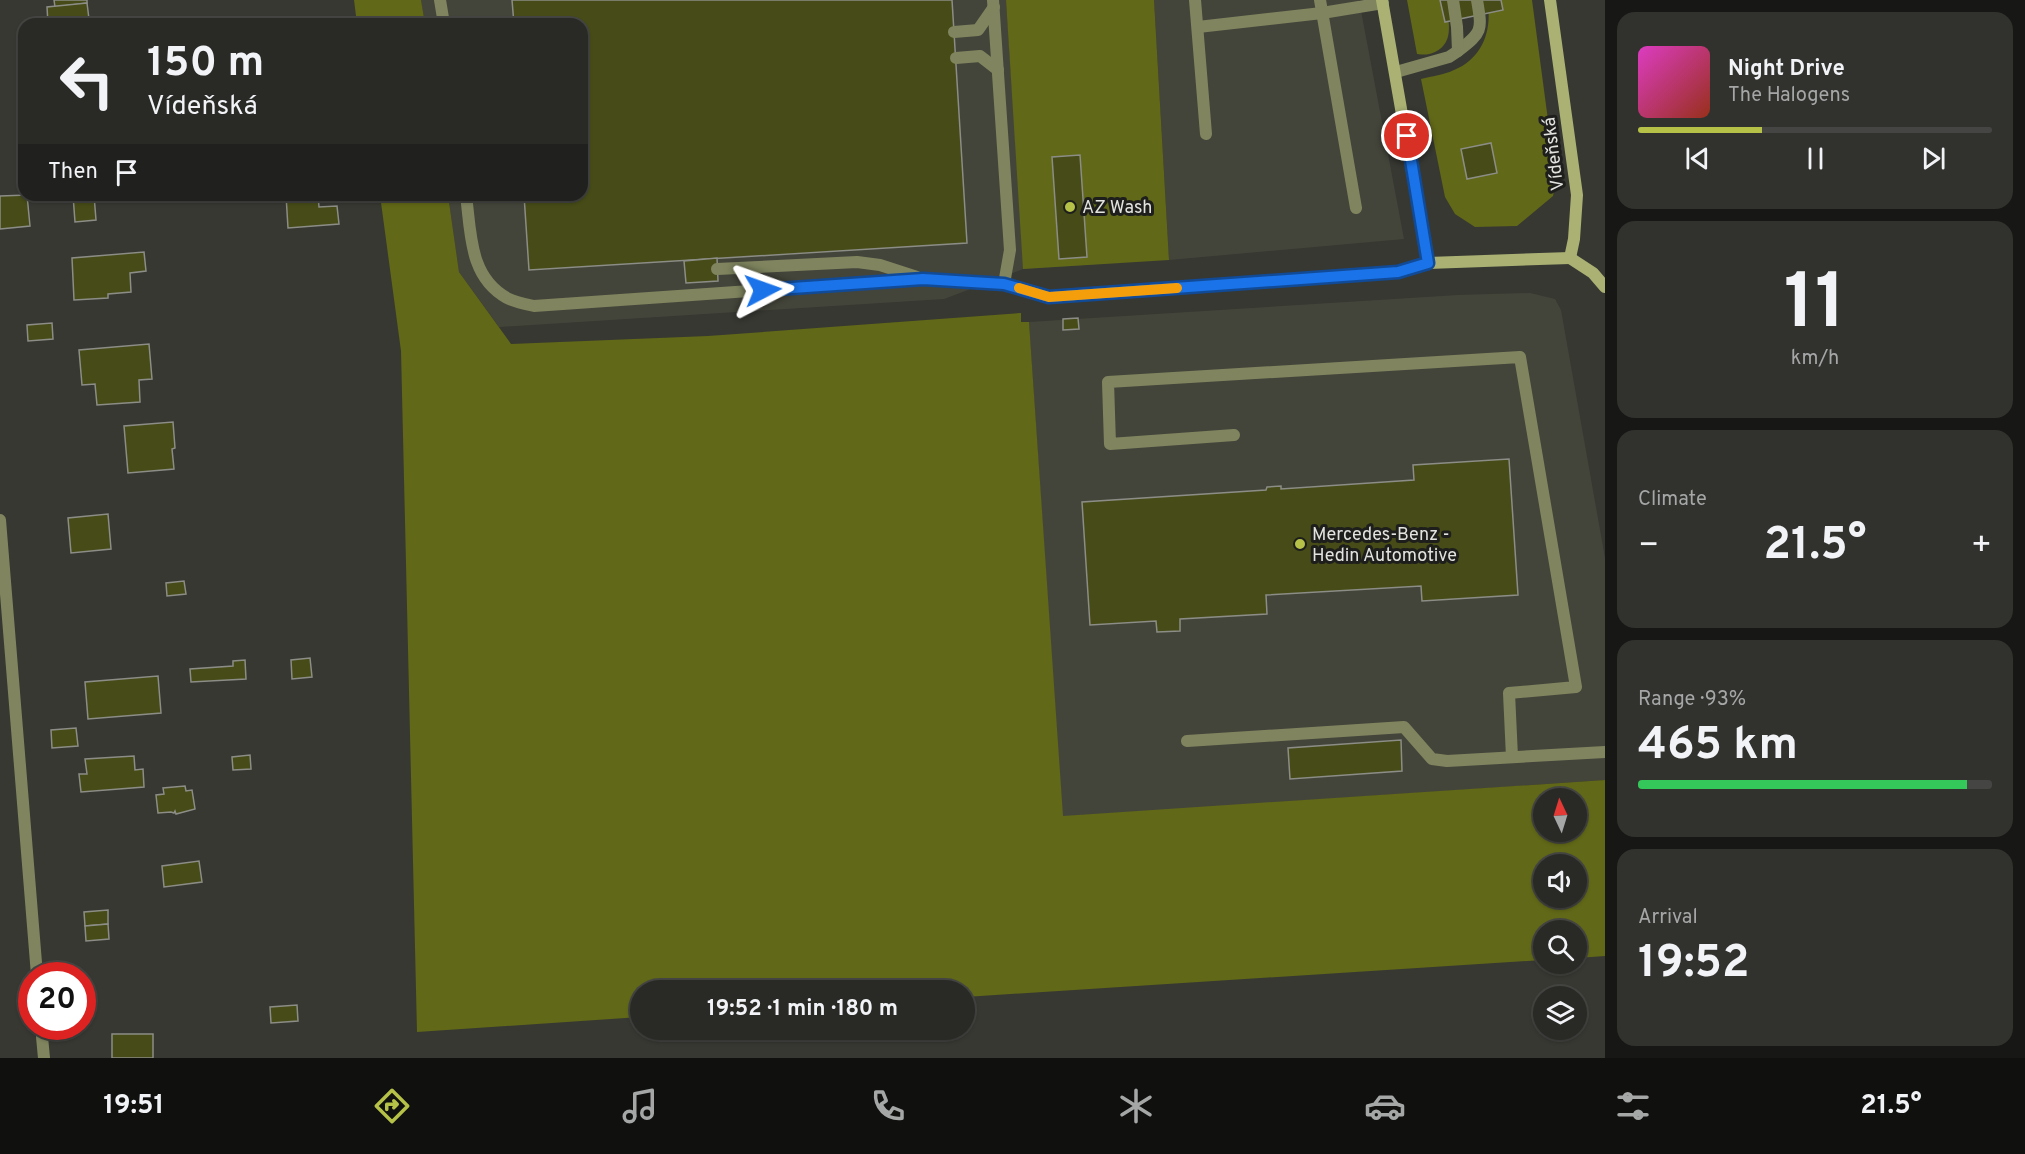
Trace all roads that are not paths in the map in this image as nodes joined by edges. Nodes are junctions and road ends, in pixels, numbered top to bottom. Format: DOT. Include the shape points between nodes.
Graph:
graph roads {
  1 [pos="440,0"];
  2 [pos="1195,0"];
  3 [pos="1320,0"];
  4 [pos="1453,0"];
  5 [pos="1477,0"];
  6 [pos="1550,0"];
  7 [pos="1382,2"];
  8 [pos="994,4"];
  9 [pos="1323,14"];
  10 [pos="443,18"];
  11 [pos="1198,27"];
  12 [pos="954,32"];
  13 [pos="1458,51"];
  14 [pos="956,58"];
  15 [pos="998,70"];
  16 [pos="1396,72"];
  17 [pos="1206,134"];
  18 [pos="467,201"];
  19 [pos="1356,208"];
  20 [pos="1570,258"];
  21 [pos="1428,263"];
  22 [pos="717,269"];
  23 [pos="923,279"];
  24 [pos="1004,284"];
  25 [pos="1605,287"];
  26 [pos="1234,435"];
  27 [pos="0,520"];
  28 [pos="4,635"];
  29 [pos="1187,741"];
  30 [pos="1605,752"];
  31 [pos="1512,758"];
  32 [pos="36,962"];
  33 [pos="42,1040"];
  34 [pos="44,1058"];
  1 -- 10 [label="street"];
  2 -- 11 [label="street"];
  3 -- 9 [label="street"];
  4 -- 13 [label="street"];
  5 -- 13 [label="street" via="1481,24 1475,38"];
  6 -- 20 [label="street, Vídeňská" via="1577,195"];
  7 -- 9 [label="street"];
  7 -- 16 [label="street"];
  8 -- 12 [label="street" via="978,30"];
  8 -- 15 [label="street"];
  9 -- 11 [label="street"];
  9 -- 19 [label="street"];
  11 -- 17 [label="street"];
  13 -- 16 [label="street"];
  14 -- 15 [label="street" via="980,56"];
  15 -- 24 [label="street" via="1010,250"];
  16 -- 21 [label="street"];
  18 -- 23 [label="street" via="474,259 486,282 508,299 534,306"];
  20 -- 21 [label="street"];
  20 -- 25 [label="street" via="1593,273"];
  21 -- 24 [label="street" via="1398,272 1049,297"];
  22 -- 23 [label="street" via="857,262"];
  23 -- 24 [label="street"];
  26 -- 31 [label="street" via="1110,444 1108,382 1520,357 1576,687 1509,693"];
  27 -- 28 [label="street"];
  28 -- 32 [label="street"];
  29 -- 31 [label="street" via="1404,727 1432,759"];
  30 -- 31 [label="street"];
  33 -- 34 [label="street"];
}
